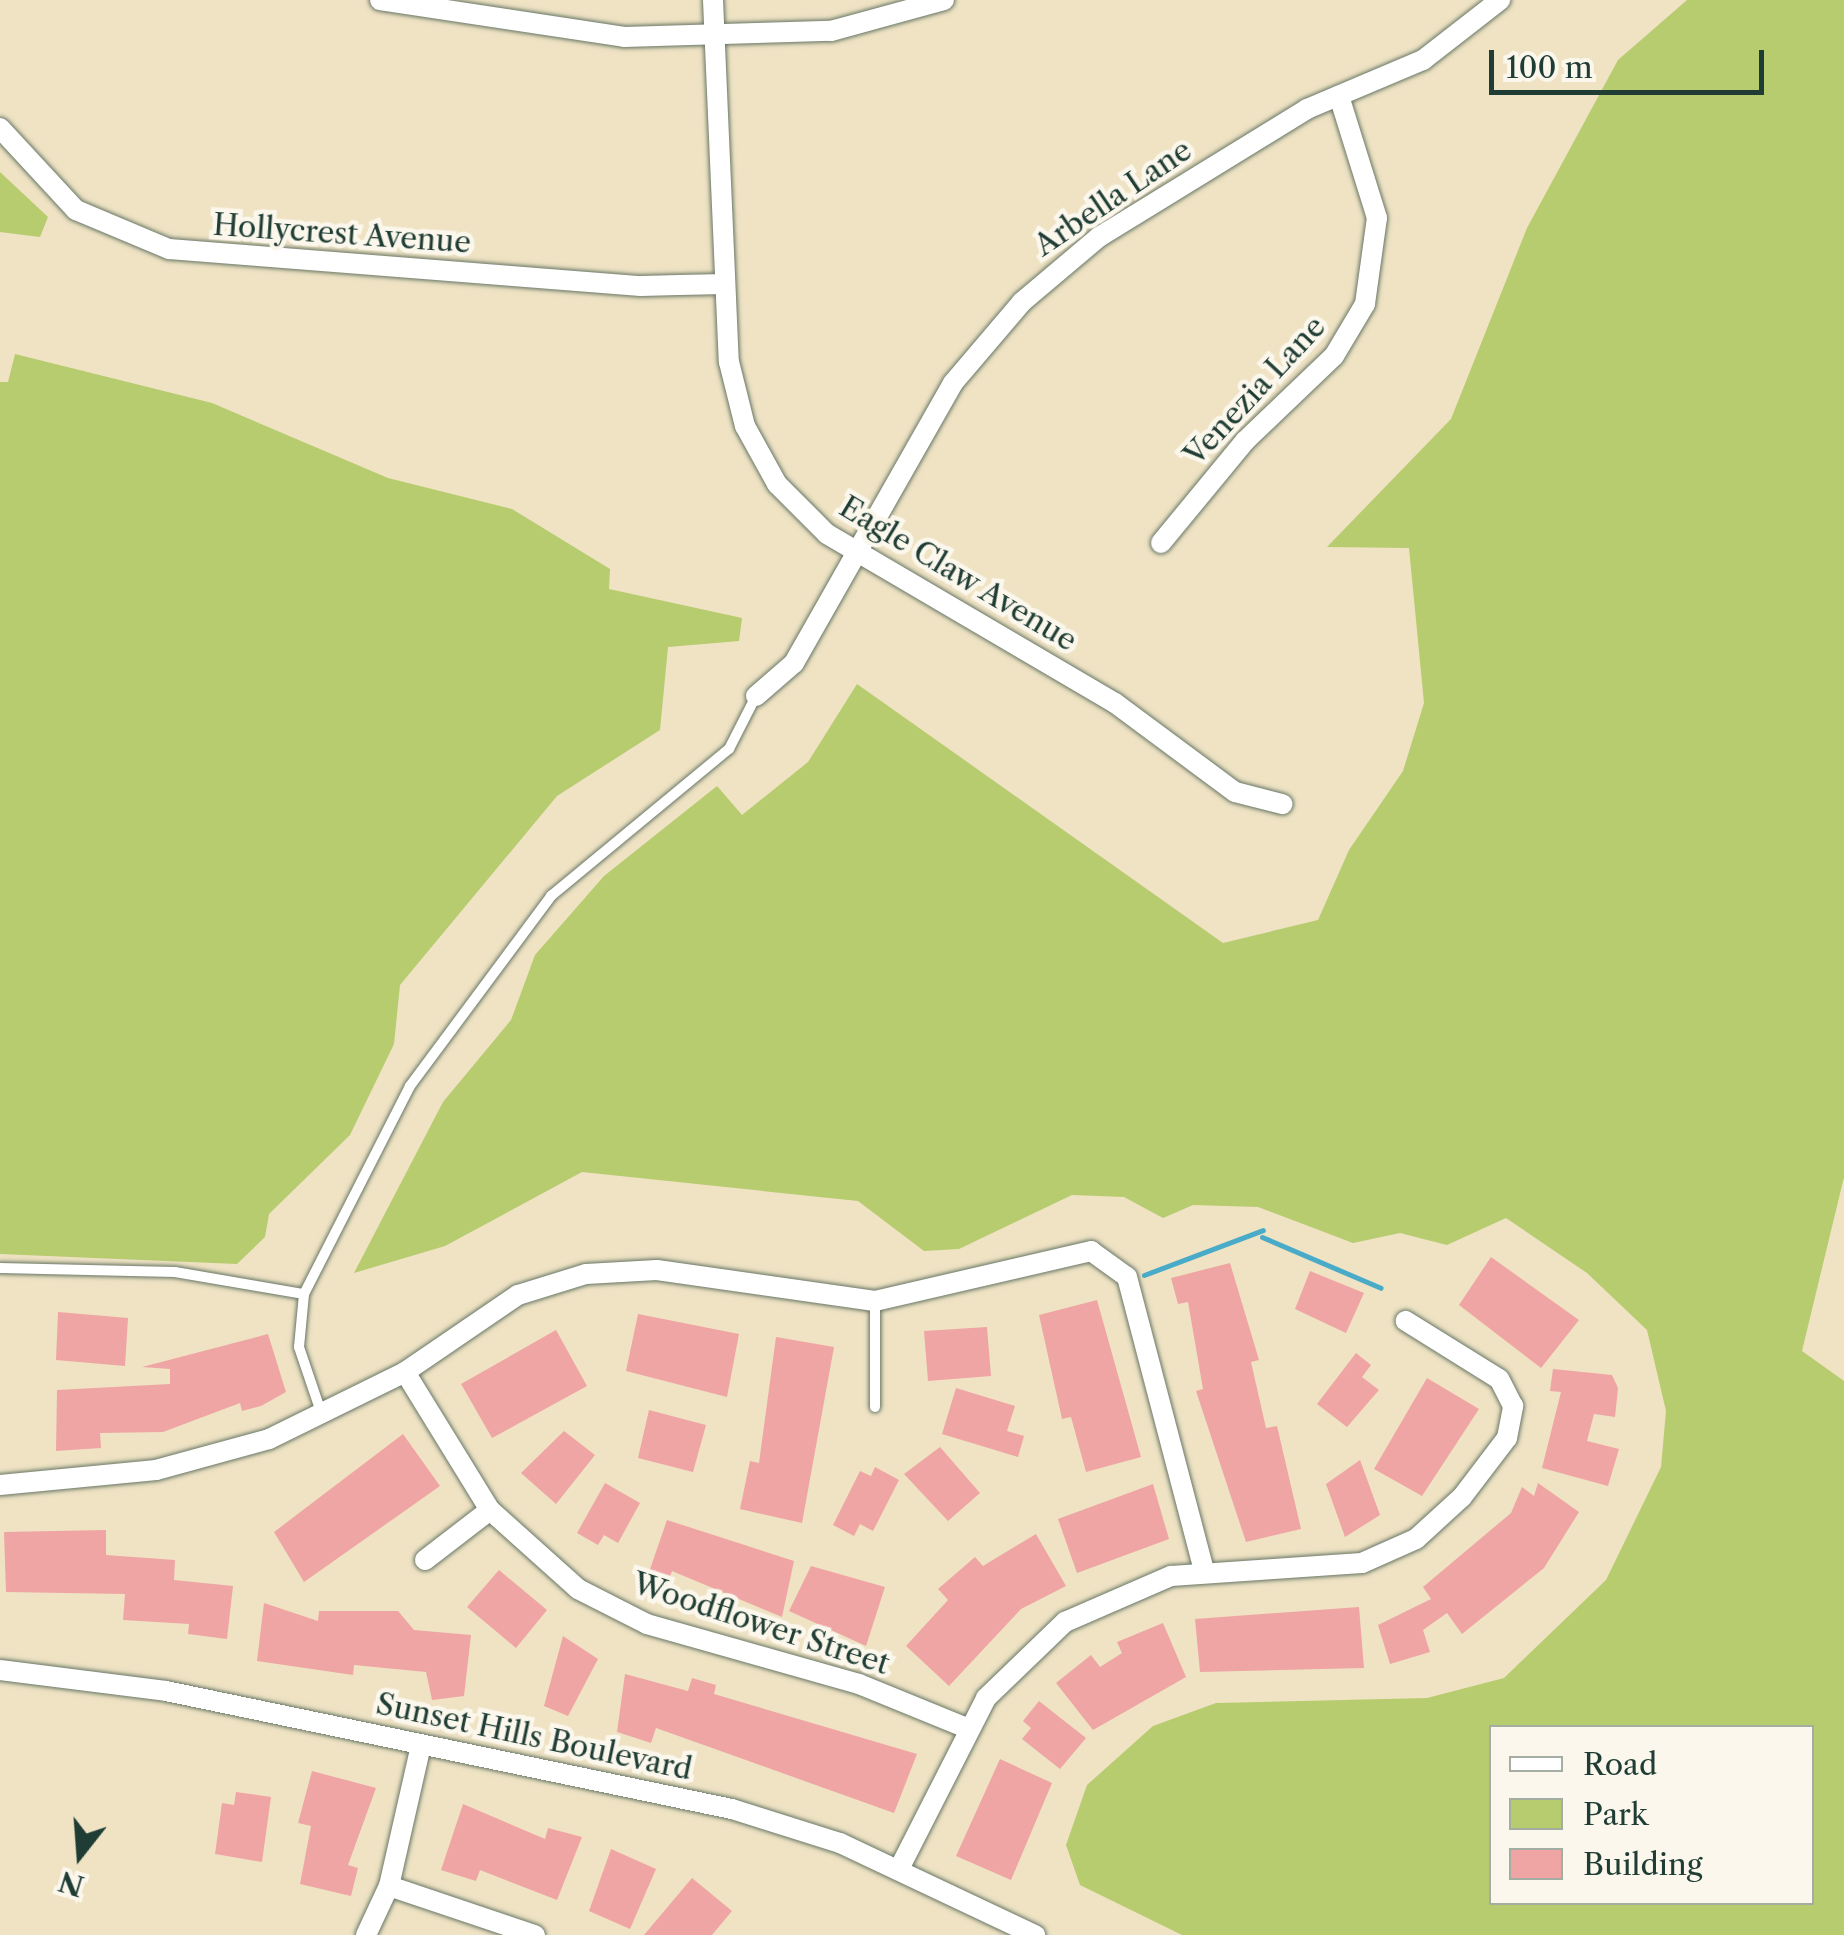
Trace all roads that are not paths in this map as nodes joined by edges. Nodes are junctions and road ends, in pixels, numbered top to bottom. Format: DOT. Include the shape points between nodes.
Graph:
graph roads {
  1 [pos="380,0"];
  2 [pos="713,0"];
  3 [pos="944,0"];
  4 [pos="1500,0"];
  5 [pos="714,36"];
  6 [pos="1339,96"];
  7 [pos="1,134"];
  8 [pos="725,284"];
  9 [pos="1161,543"];
  10 [pos="859,554"];
  11 [pos="756,696"];
  12 [pos="1282,804"];
  13 [pos="0,1268"];
  14 [pos="304,1294"];
  15 [pos="875,1301"];
  16 [pos="1406,1322"];
  17 [pos="405,1372"];
  18 [pos="875,1407"];
  19 [pos="323,1416"];
  20 [pos="0,1484"];
  21 [pos="490,1510"];
  22 [pos="424,1560"];
  23 [pos="1204,1571"];
  24 [pos="0,1670"];
  25 [pos="967,1728"];
  26 [pos="422,1745"];
  27 [pos="899,1869"];
  28 [pos="389,1886"];
  29 [pos="366,1935"];
  30 [pos="535,1935"];
  31 [pos="1035,1935"];
  1 -- 5 [label="street" via="624,37"];
  2 -- 5 [label="street, Eagle Claw Avenue"];
  3 -- 5 [label="street" via="832,31"];
  4 -- 6 [label="street, Arbella Lane" via="1424,60"];
  5 -- 8 [label="street, Eagle Claw Avenue"];
  6 -- 9 [label="street, Venezia Lane" via="1376,218 1365,304 1334,356 1245,441"];
  6 -- 10 [label="street, Arbella Lane" via="1099,237 1022,302 954,383"];
  7 -- 8 [label="street, Hollycrest Avenue" via="76,210 169,249 641,286"];
  8 -- 10 [label="street, Eagle Claw Avenue" via="735,394 759,455 802,512"];
  10 -- 11 [label="street, Arbella Lane" via="794,663"];
  10 -- 12 [label="street, Eagle Claw Avenue" via="1115,702 1235,792"];
  11 -- 14 [label="lane" via="729,750 575,871 536,914 410,1086"];
  13 -- 14 [label="lane" via="175,1272"];
  14 -- 19 [label="lane" via="298,1347"];
  15 -- 17 [label="street" via="657,1270 586,1274 496,1307"];
  15 -- 18 [label="lane"];
  15 -- 23 [label="street" via="1075,1251 1118,1265"];
  16 -- 23 [label="street" via="1499,1379 1513,1406 1508,1438 1462,1497 1416,1538 1362,1563"];
  17 -- 19 [label="street"];
  17 -- 21 [label="street, Woodflower Street"];
  19 -- 20 [label="street" via="178,1465"];
  21 -- 22 [label="street"];
  21 -- 25 [label="street, Woodflower Street" via="545,1567 647,1624 859,1684"];
  23 -- 25 [label="street" via="1132,1588 1066,1622 1009,1670"];
  24 -- 26 [label="street, Sunset Hills Boulevard" via="166,1691"];
  25 -- 27 [label="street"];
  26 -- 27 [label="street, Sunset Hills Boulevard" via="732,1809"];
  26 -- 28 [label="street"];
  27 -- 31 [label="street, Sunset Hills Boulevard"];
  28 -- 29 [label="street"];
  28 -- 30 [label="street"];
}
